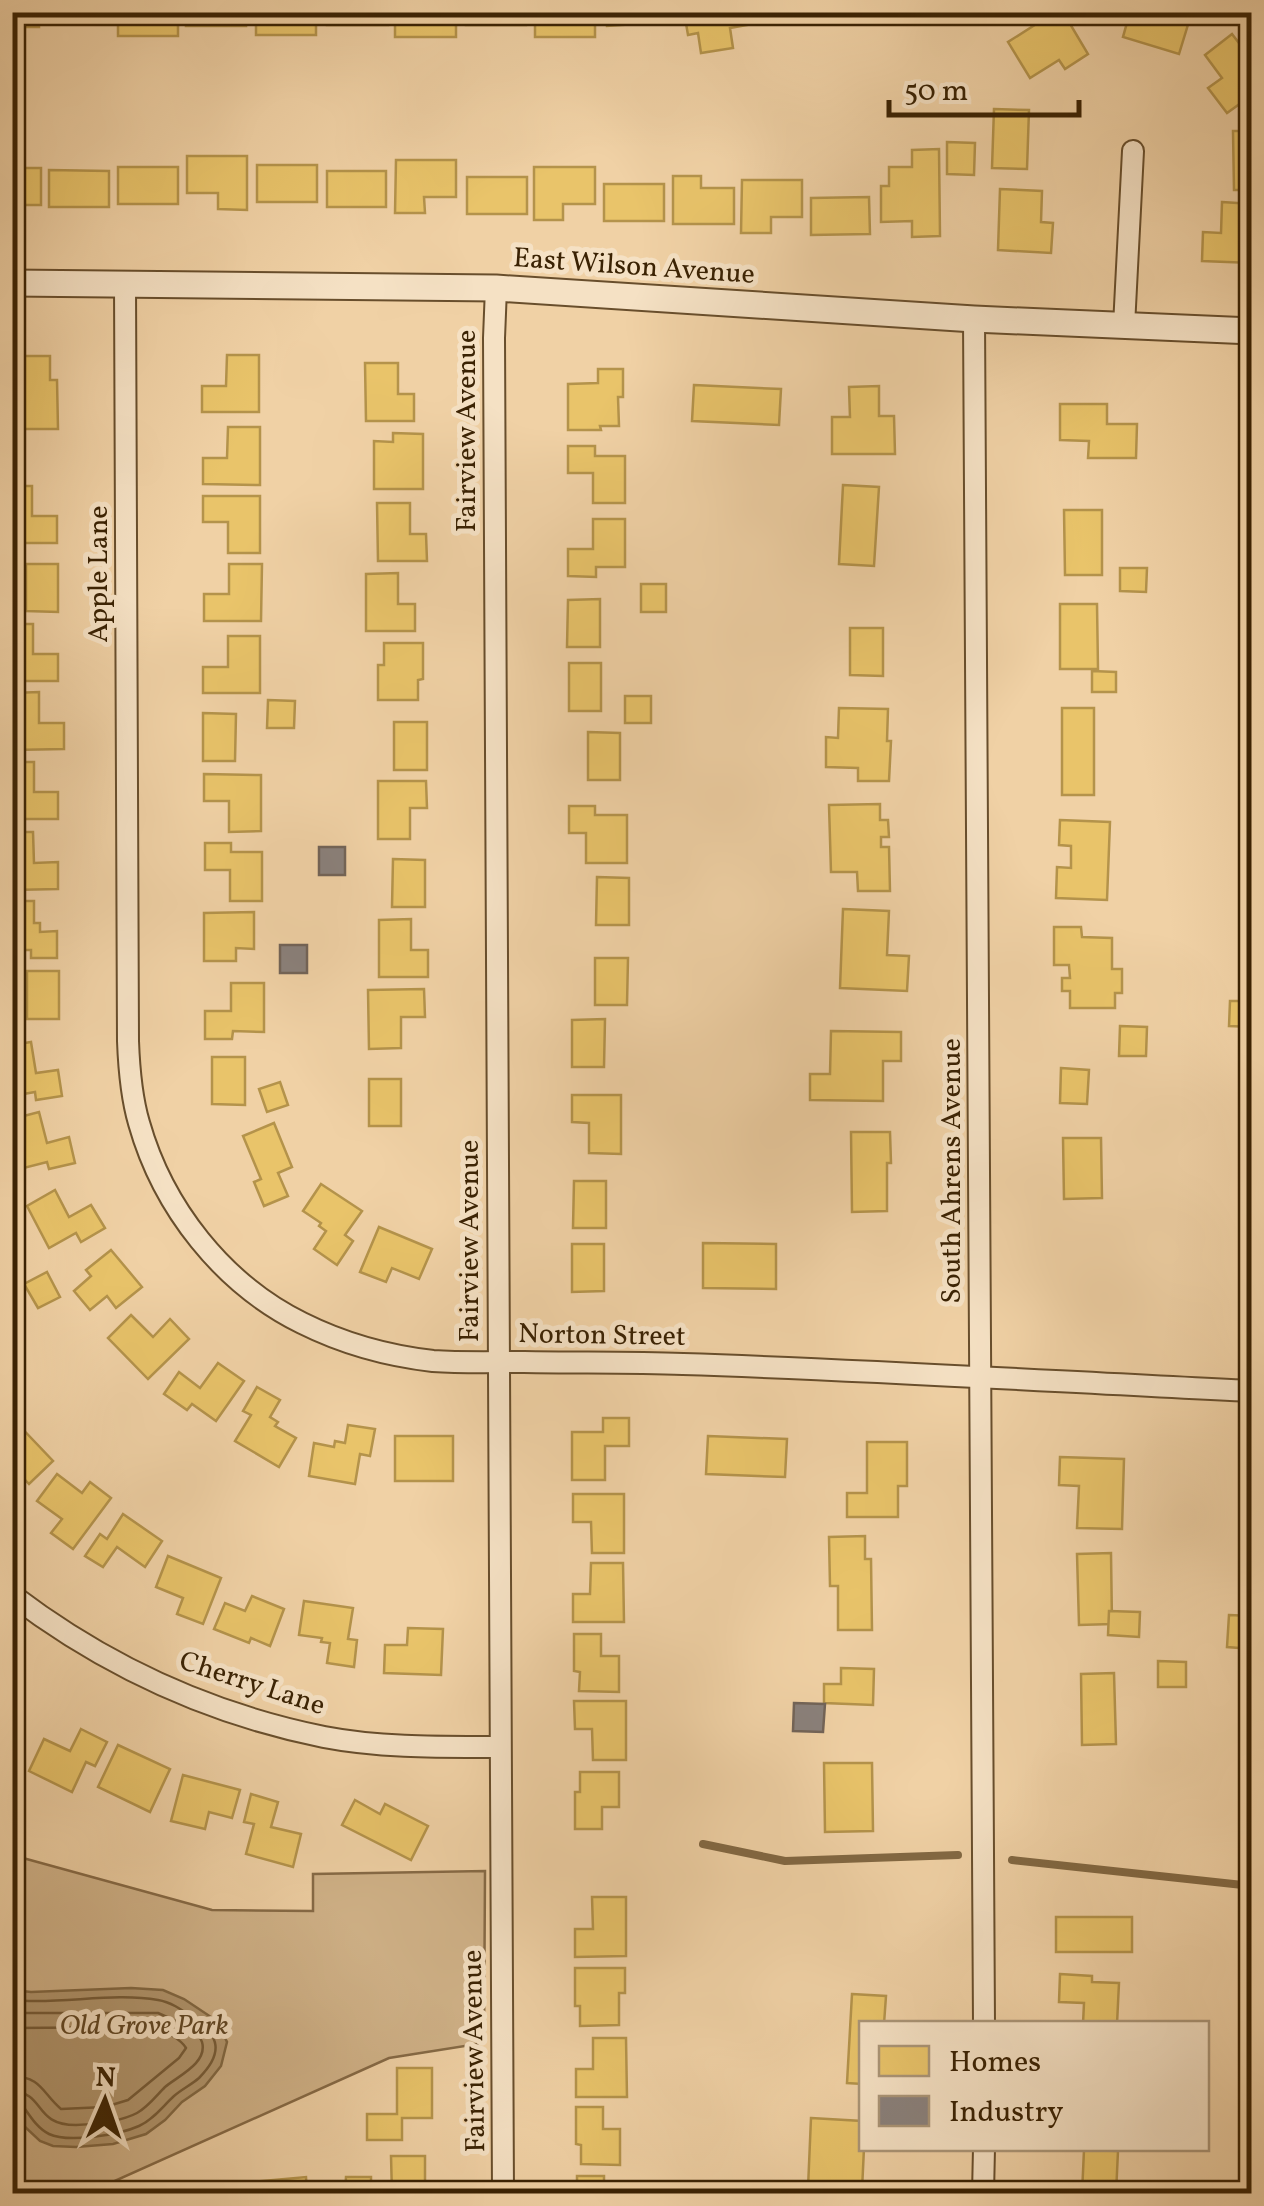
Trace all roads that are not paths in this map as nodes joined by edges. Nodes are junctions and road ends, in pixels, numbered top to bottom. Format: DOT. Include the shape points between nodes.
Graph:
graph roads {
  1 [pos="1133,152"];
  2 [pos="12,283"];
  3 [pos="125,283"];
  4 [pos="496,288"];
  5 [pos="974,319"];
  6 [pos="1124,326"];
  7 [pos="1252,331"];
  8 [pos="127,865"];
  9 [pos="498,1362"];
  10 [pos="981,1378"];
  11 [pos="1252,1391"];
  12 [pos="12,1595"];
  13 [pos="499,1747"];
  14 [pos="984,2021"];
  15 [pos="984,2151"];
  16 [pos="503,2194"];
  17 [pos="984,2194"];
  1 -- 6 [label="street"];
  2 -- 3 [label="street, East Wilson Avenue"];
  3 -- 4 [label="street, East Wilson Avenue"];
  3 -- 8 [label="street, Apple Lane"];
  4 -- 5 [label="street, East Wilson Avenue"];
  4 -- 9 [label="street, Fairview Avenue"];
  5 -- 6 [label="street, East Wilson Avenue"];
  5 -- 10 [label="street, South Ahrens Avenue"];
  6 -- 7 [label="street, East Wilson Avenue"];
  8 -- 9 [label="street, Norton Street" via="128,1041 139,1122 168,1194 211,1256 274,1307 332,1336 432,1360"];
  9 -- 10 [label="street, Norton Street"];
  9 -- 13 [label="street, Fairview Avenue"];
  10 -- 11 [label="street, Norton Street"];
  10 -- 14 [label="street, South Ahrens Avenue"];
  12 -- 13 [label="street, Cherry Lane" via="94,1652 261,1722 385,1744"];
  13 -- 16 [label="street, Fairview Avenue"];
  15 -- 17 [label="street"];
}
